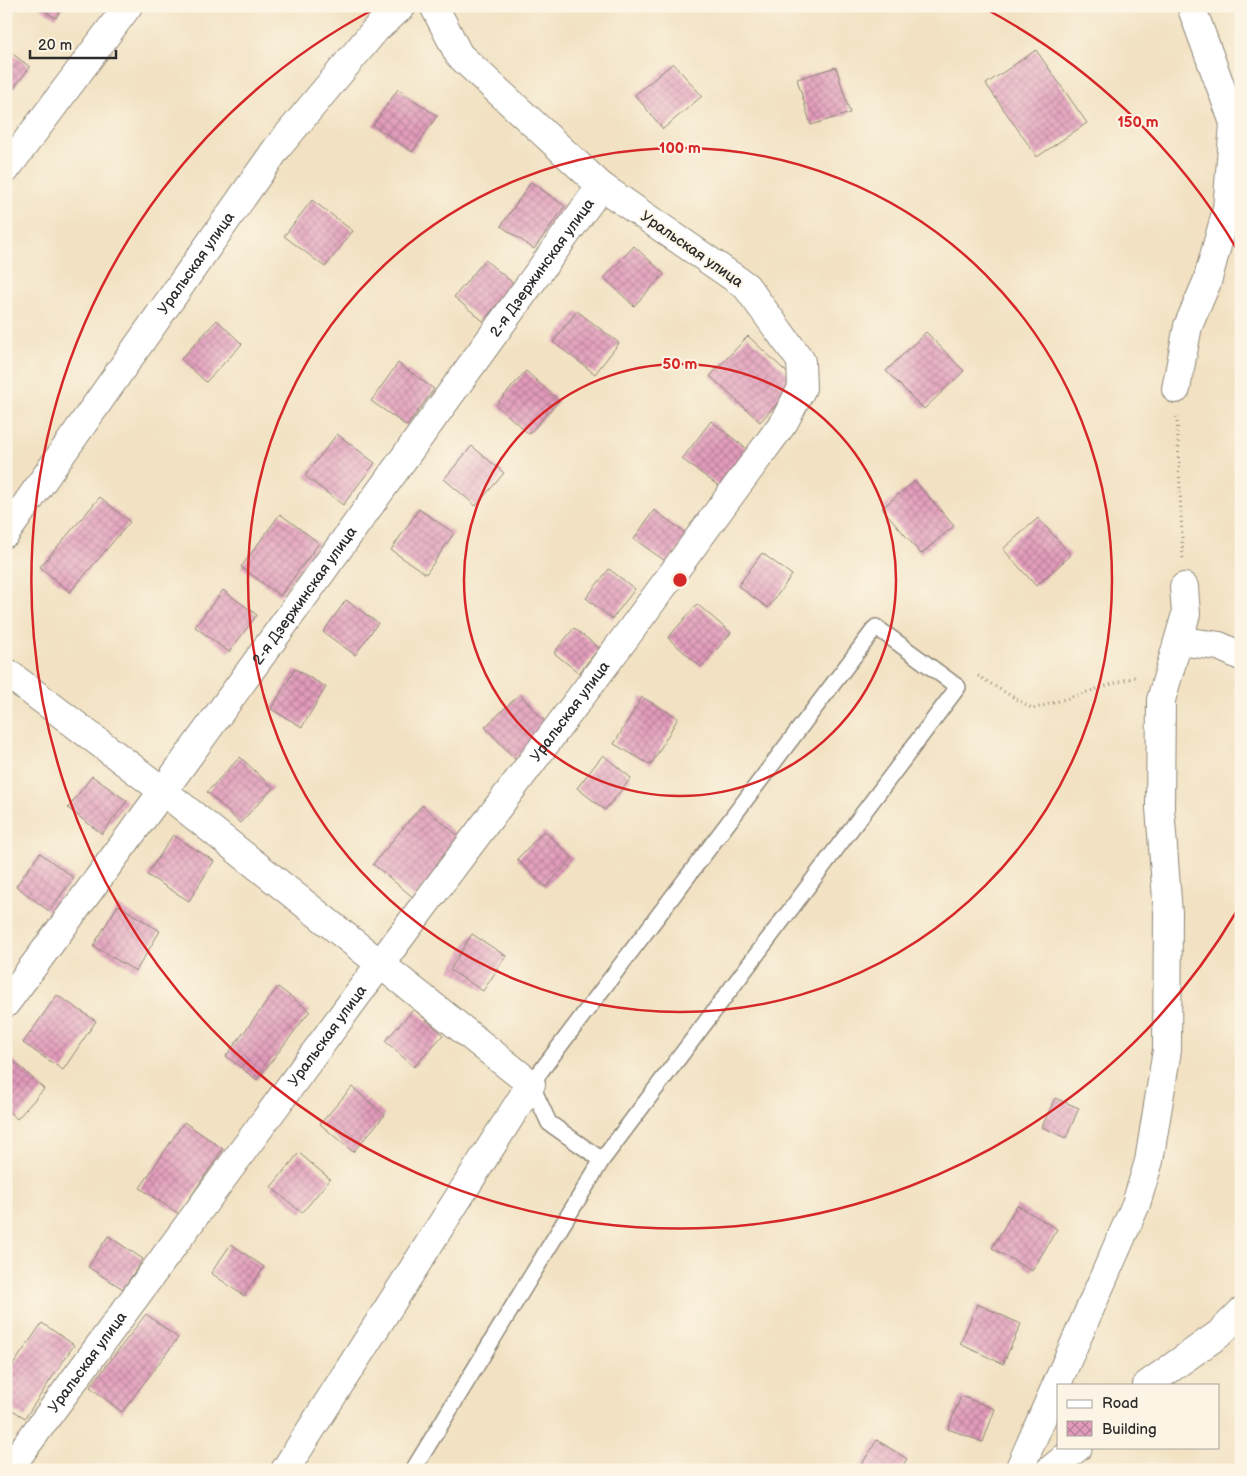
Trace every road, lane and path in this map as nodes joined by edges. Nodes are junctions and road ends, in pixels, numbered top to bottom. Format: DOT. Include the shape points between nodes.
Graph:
graph roads {
  1 [pos="128,6"];
  2 [pos="402,6"];
  3 [pos="434,6"];
  4 [pos="1191,6"];
  5 [pos="1237,120"];
  6 [pos="6,169"];
  7 [pos="601,186"];
  8 [pos="1176,389"];
  9 [pos="6,532"];
  10 [pos="1184,587"];
  11 [pos="1174,654"];
  12 [pos="1241,656"];
  13 [pos="6,672"];
  14 [pos="971,672"];
  15 [pos="163,791"];
  16 [pos="380,964"];
  17 [pos="6,1003"];
  18 [pos="531,1084"];
  19 [pos="602,1160"];
  20 [pos="1241,1312"];
  21 [pos="1059,1384"];
  22 [pos="1148,1384"];
  23 [pos="1057,1389"];
  24 [pos="1077,1448"];
  25 [pos="1023,1469"];
  26 [pos="8,1470"];
  27 [pos="285,1470"];
  28 [pos="413,1470"];
  29 [pos="1050,1470"];
  1 -- 6 [label="street"];
  2 -- 9 [label="street, Уральская улица" via="376,29 277,148"];
  3 -- 7 [label="street, Уральская улица" via="459,55"];
  4 -- 5 [label="street"];
  5 -- 8 [label="street" via="1227,209 1207,282 1188,326"];
  7 -- 15 [label="street, 2-я Дзержинская улица"];
  7 -- 16 [label="street, Уральская улица" via="746,286 801,361 802,388 778,430"];
  8 -- 10 [label="path"];
  10 -- 11 [label="street" via="1186,614"];
  11 -- 12 [label="street" via="1219,646"];
  11 -- 14 [label="path" via="1033,709"];
  11 -- 21 [label="street" via="1162,700 1160,808 1168,913 1167,1050 1150,1162 1136,1204"];
  13 -- 15 [label="street"];
  15 -- 16 [label="street"];
  15 -- 17 [label="street, 2-я Дзержинская улица"];
  16 -- 18 [label="street"];
  16 -- 26 [label="street, Уральская улица"];
  18 -- 19 [label="lane" via="549,1123"];
  18 -- 19 [label="lane" via="876,627 958,687"];
  18 -- 27 [label="street"];
  19 -- 28 [label="lane"];
  20 -- 22 [label="street" via="1219,1334"];
  23 -- 25 [label="street"];
  24 -- 29 [label="street"];
}
